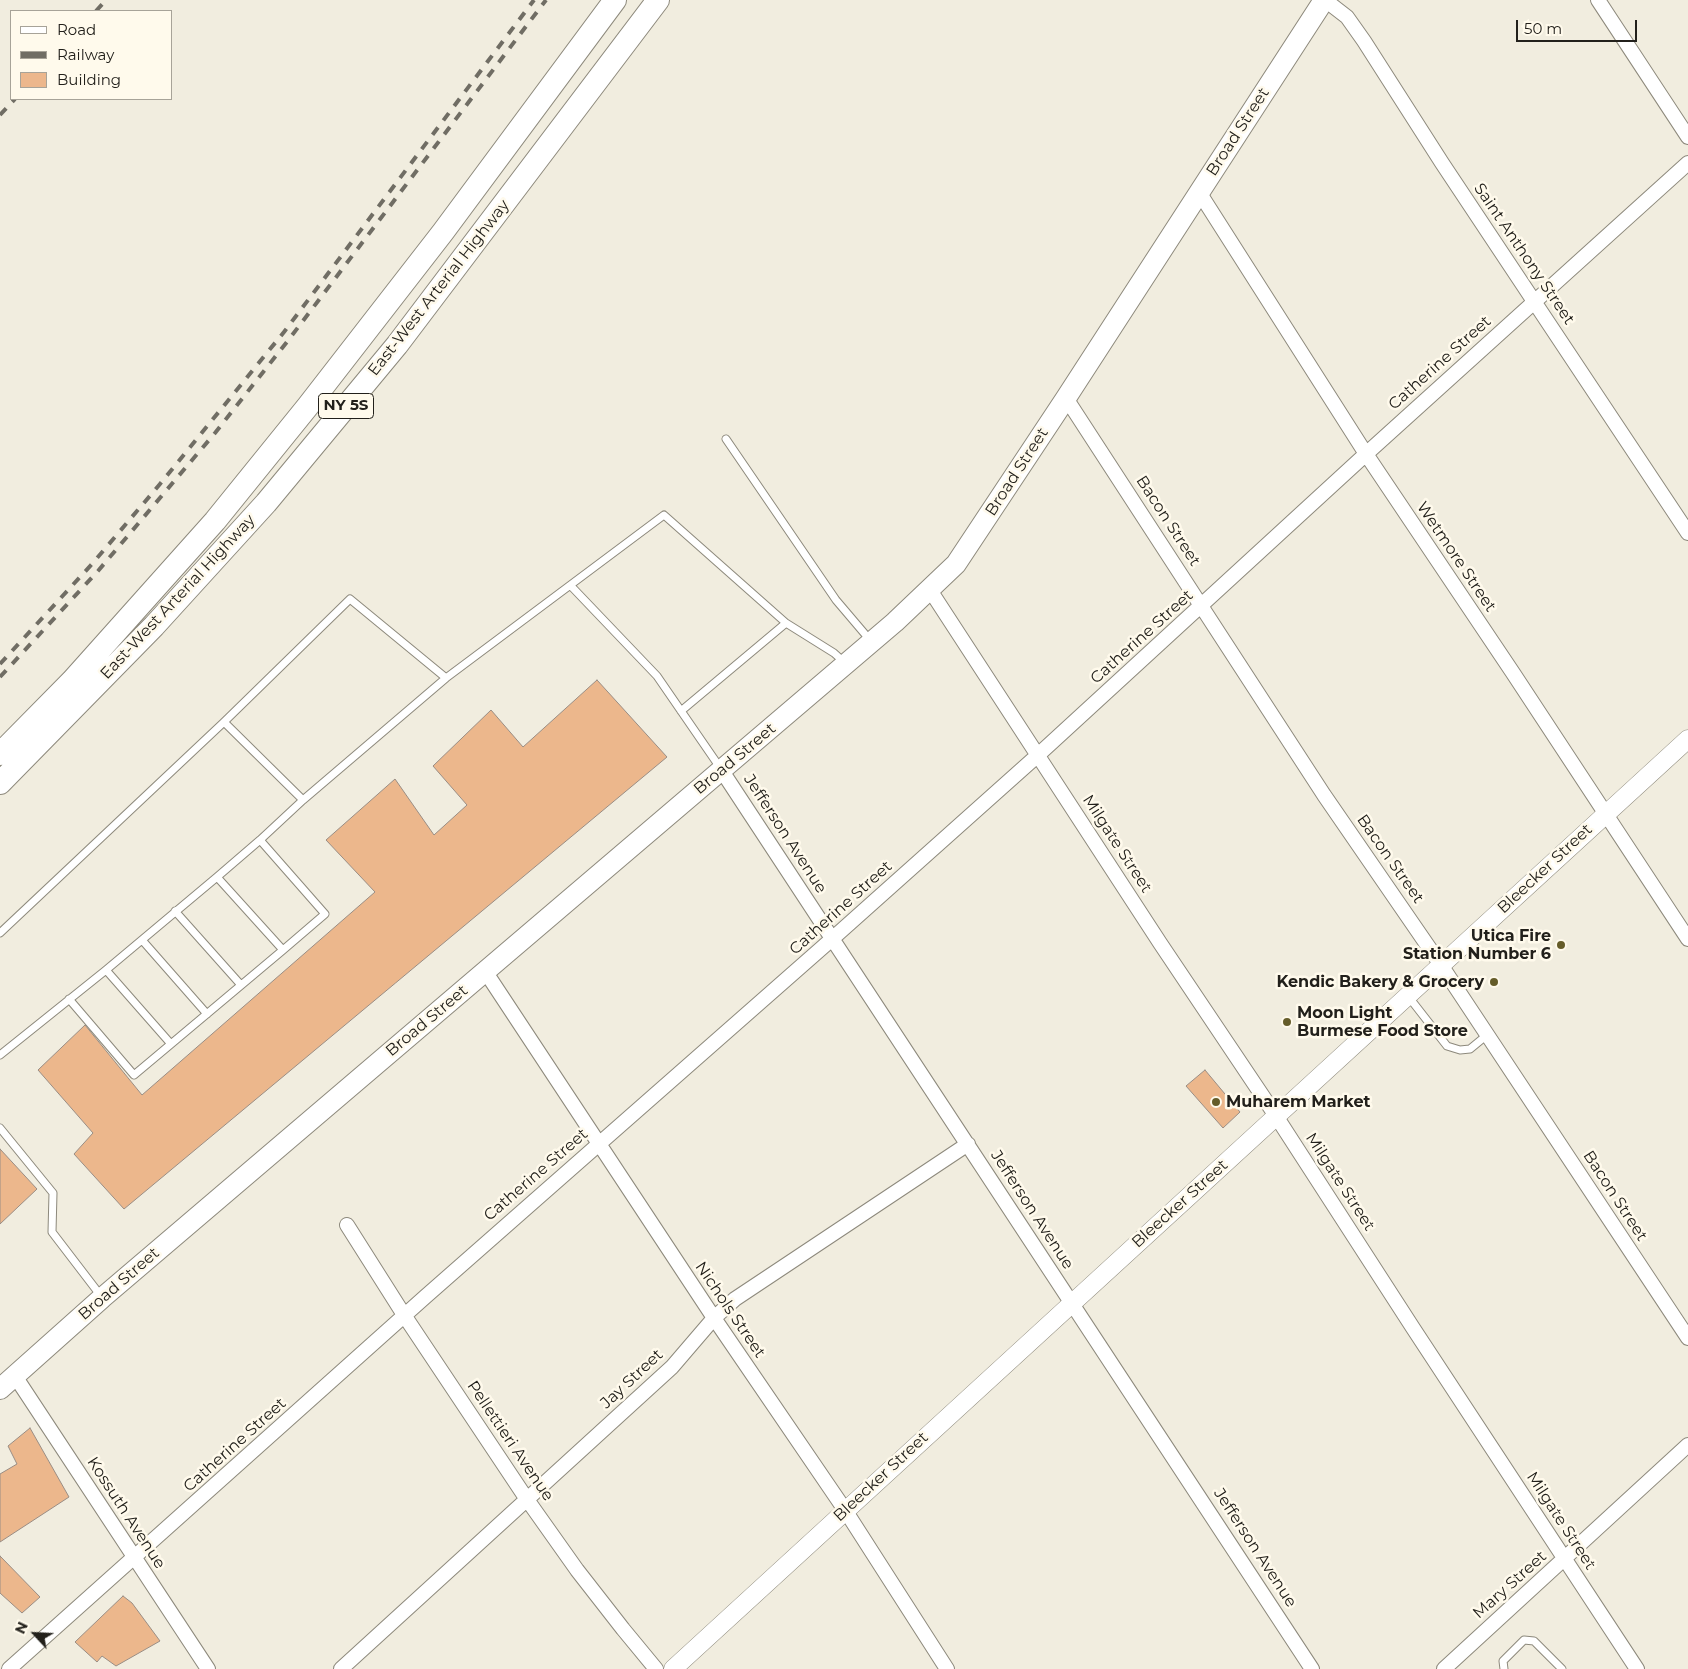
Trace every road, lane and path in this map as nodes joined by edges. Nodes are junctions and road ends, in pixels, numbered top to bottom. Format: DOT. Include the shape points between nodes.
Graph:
graph roads {
  1 [pos="615,0"];
  2 [pos="658,0"];
  3 [pos="1325,0"];
  4 [pos="1598,0"];
  5 [pos="1688,137"];
  6 [pos="1688,163"];
  7 [pos="1198,192"];
  8 [pos="1535,301"];
  9 [pos="1066,398"];
  10 [pos="726,439"];
  11 [pos="1366,454"];
  12 [pos="1688,533"];
  13 [pos="571,586"];
  14 [pos="930,590"];
  15 [pos="1202,606"];
  16 [pos="786,623"];
  17 [pos="872,642"];
  18 [pos="846,664"];
  19 [pos="446,678"];
  20 [pos="681,711"];
  21 [pos="224,722"];
  22 [pos="1688,739"];
  23 [pos="0,754"];
  24 [pos="1038,755"];
  25 [pos="722,771"];
  26 [pos="0,783"];
  27 [pos="303,800"];
  28 [pos="1605,814"];
  29 [pos="260,840"];
  30 [pos="217,877"];
  31 [pos="175,911"];
  32 [pos="0,933"];
  33 [pos="832,939"];
  34 [pos="1688,939"];
  35 [pos="142,940"];
  36 [pos="283,950"];
  37 [pos="1441,965"];
  38 [pos="106,970"];
  39 [pos="485,971"];
  40 [pos="240,986"];
  41 [pos="1407,996"];
  42 [pos="69,1000"];
  43 [pos="207,1014"];
  44 [pos="1487,1035"];
  45 [pos="171,1044"];
  46 [pos="0,1055"];
  47 [pos="1276,1116"];
  48 [pos="0,1128"];
  49 [pos="598,1143"];
  50 [pos="968,1144"];
  51 [pos="347,1224"];
  52 [pos="102,1298"];
  53 [pos="1072,1302"];
  54 [pos="404,1315"];
  55 [pos="714,1318"];
  56 [pos="1688,1338"];
  57 [pos="7,1382"];
  58 [pos="1688,1445"];
  59 [pos="526,1498"];
  60 [pos="845,1510"];
  61 [pos="134,1558"];
  62 [pos="1565,1558"];
  63 [pos="9,1669"];
  64 [pos="208,1669"];
  65 [pos="341,1669"];
  66 [pos="656,1669"];
  67 [pos="673,1669"];
  68 [pos="947,1669"];
  69 [pos="1312,1669"];
  70 [pos="1444,1669"];
  71 [pos="1504,1669"];
  72 [pos="1562,1669"];
  73 [pos="1637,1669"];
  1 -- 23 [label="main road, East-West Arterial Highway / NY 5S" via="442,232 215,521 72,681"];
  2 -- 26 [label="main road, East-West Arterial Highway / NY 5S" via="397,345 266,503 154,626"];
  3 -- 7 [label="main road, Broad Street"];
  3 -- 8 [label="street, Saint Anthony Street" via="1347,17 1364,41"];
  4 -- 5 [label="street"];
  6 -- 8 [label="street, Catherine Street"];
  7 -- 9 [label="main road, Broad Street"];
  7 -- 11 [label="street, Wetmore Street"];
  8 -- 11 [label="street, Catherine Street"];
  8 -- 12 [label="street, Saint Anthony Street"];
  9 -- 14 [label="main road, Broad Street" via="956,564"];
  9 -- 15 [label="street, Bacon Street"];
  10 -- 17 [label="lane" via="836,600"];
  11 -- 15 [label="street, Catherine Street"];
  11 -- 28 [label="street, Wetmore Street"];
  13 -- 16 [label="lane" via="664,516"];
  13 -- 19 [label="lane"];
  13 -- 20 [label="lane" via="657,676"];
  14 -- 17 [label="main road, Broad Street"];
  14 -- 24 [label="street, Milgate Street"];
  15 -- 24 [label="street, Catherine Street"];
  15 -- 37 [label="street, Bacon Street" via="1324,796"];
  16 -- 18 [label="lane"];
  16 -- 20 [label="lane"];
  17 -- 18 [label="main road, Broad Street"];
  18 -- 25 [label="main road, Broad Street"];
  19 -- 21 [label="lane" via="350,600"];
  19 -- 27 [label="lane"];
  20 -- 25 [label="lane"];
  21 -- 27 [label="lane"];
  21 -- 32 [label="lane"];
  22 -- 28 [label="street, Bleecker Street"];
  24 -- 33 [label="street, Catherine Street"];
  24 -- 47 [label="street, Milgate Street"];
  25 -- 33 [label="street, Jefferson Avenue"];
  25 -- 39 [label="main road, Broad Street"];
  27 -- 29 [label="lane"];
  28 -- 34 [label="street, Wetmore Street"];
  28 -- 37 [label="street, Bleecker Street"];
  29 -- 30 [label="lane"];
  29 -- 36 [label="lane" via="325,914"];
  30 -- 31 [label="lane"];
  30 -- 36 [label="lane"];
  31 -- 35 [label="lane"];
  31 -- 40 [label="lane"];
  33 -- 49 [label="street, Catherine Street"];
  33 -- 50 [label="street, Jefferson Avenue"];
  35 -- 38 [label="lane"];
  35 -- 43 [label="lane"];
  36 -- 40 [label="lane"];
  37 -- 41 [label="street, Bleecker Street"];
  37 -- 44 [label="street, Bacon Street"];
  38 -- 42 [label="lane"];
  38 -- 45 [label="lane"];
  39 -- 49 [label="street, Nichols Street"];
  39 -- 52 [label="main road, Broad Street"];
  40 -- 43 [label="lane"];
  41 -- 44 [label="lane" via="1447,1046 1470,1049"];
  41 -- 47 [label="street, Bleecker Street"];
  42 -- 45 [label="lane" via="134,1074"];
  42 -- 46 [label="lane"];
  43 -- 45 [label="lane"];
  44 -- 56 [label="street, Bacon Street"];
  47 -- 53 [label="street, Bleecker Street"];
  47 -- 62 [label="street, Milgate Street"];
  48 -- 52 [label="lane" via="53,1193 52,1232"];
  49 -- 54 [label="street, Catherine Street"];
  49 -- 55 [label="street, Nichols Street"];
  50 -- 53 [label="street, Jefferson Avenue"];
  50 -- 55 [label="street, Jay Street" via="735,1299"];
  51 -- 54 [label="street, Pellettieri Avenue"];
  52 -- 57 [label="main road, Broad Street"];
  53 -- 60 [label="street, Bleecker Street"];
  53 -- 69 [label="street, Jefferson Avenue"];
  54 -- 59 [label="street, Pellettieri Avenue"];
  54 -- 61 [label="street, Catherine Street"];
  55 -- 59 [label="street, Jay Street" via="672,1367"];
  55 -- 60 [label="street, Nichols Street"];
  57 -- 61 [label="street, Kossuth Avenue"];
  58 -- 62 [label="street, Mary Street"];
  59 -- 65 [label="street, Jay Street"];
  59 -- 66 [label="street, Pellettieri Avenue" via="577,1570"];
  60 -- 67 [label="street, Bleecker Street"];
  60 -- 68 [label="street, Nichols Street"];
  61 -- 63 [label="street, Catherine Street"];
  61 -- 64 [label="street, Kossuth Avenue"];
  62 -- 70 [label="street, Mary Street"];
  62 -- 73 [label="street, Milgate Street"];
  71 -- 72 [label="lane" via="1503,1662 1524,1640 1534,1641"];
}
